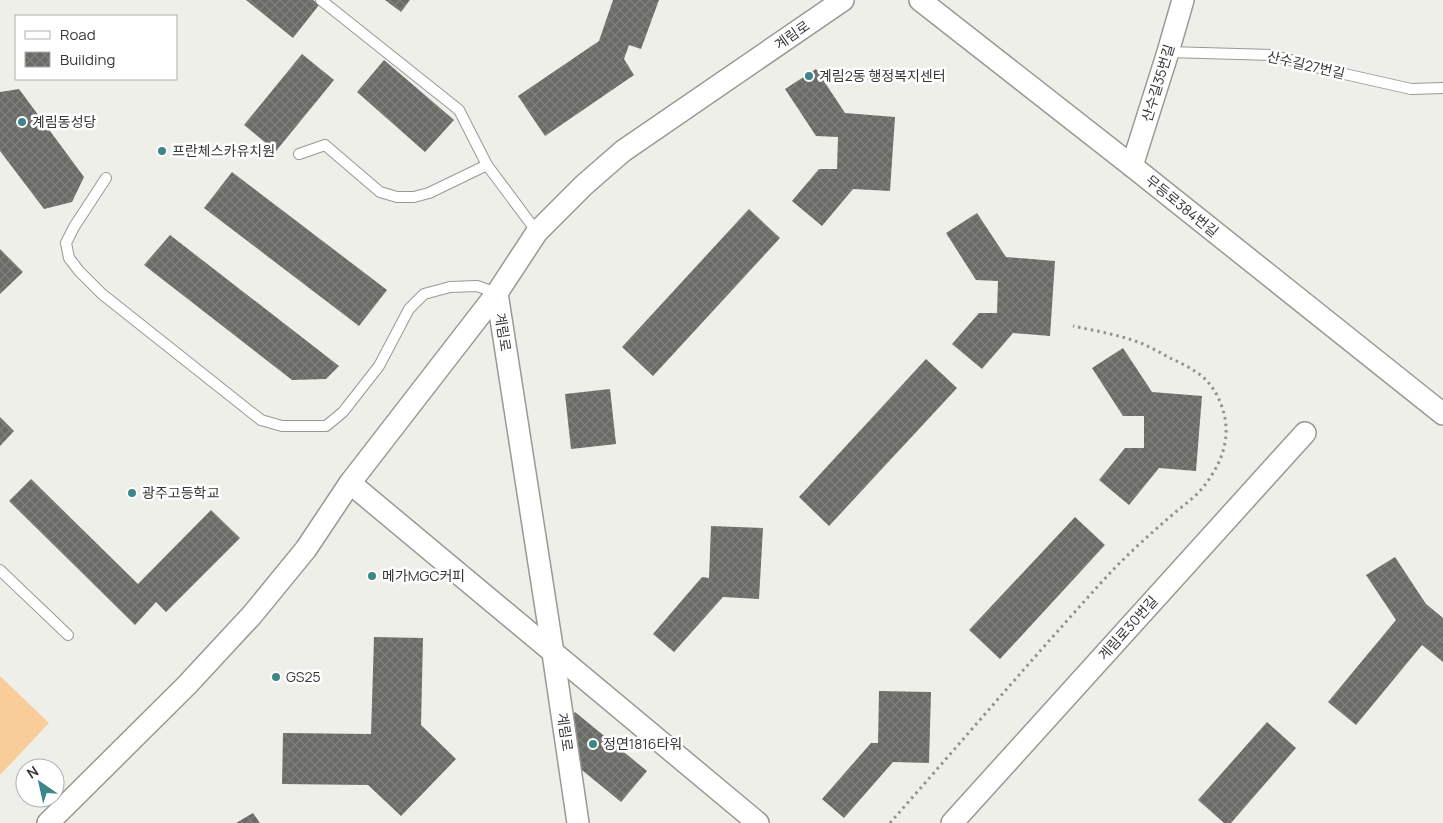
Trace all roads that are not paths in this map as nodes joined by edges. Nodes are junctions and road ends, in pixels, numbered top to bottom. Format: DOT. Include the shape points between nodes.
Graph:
graph roads {
  1 [pos="321,0"];
  2 [pos="843,0"];
  3 [pos="920,0"];
  4 [pos="1183,0"];
  5 [pos="1168,52"];
  6 [pos="1443,88"];
  7 [pos="299,154"];
  8 [pos="487,165"];
  9 [pos="1132,166"];
  10 [pos="106,178"];
  11 [pos="537,232"];
  12 [pos="497,293"];
  13 [pos="1443,414"];
  14 [pos="1305,433"];
  15 [pos="350,483"];
  16 [pos="0,570"];
  17 [pos="68,635"];
  18 [pos="553,653"];
  19 [pos="48,823"];
  20 [pos="578,823"];
  21 [pos="758,823"];
  22 [pos="952,823"];
  1 -- 8 [label="lane" via="459,110"];
  2 -- 11 [label="street, 계림로" via="623,151"];
  3 -- 9 [label="street, 무등로384번길"];
  4 -- 5 [label="street, 산수길35번길"];
  5 -- 6 [label="lane, 산수길27번길" via="1272,55 1412,89"];
  5 -- 9 [label="street, 산수길35번길"];
  7 -- 8 [label="lane" via="325,145 380,192 397,197 429,193"];
  8 -- 11 [label="lane"];
  9 -- 13 [label="street, 무등로384번길"];
  10 -- 12 [label="lane" via="66,243 69,258 102,294 261,420 282,426 326,426 342,412 378,366 409,308 424,294 450,287 477,286"];
  11 -- 12 [label="street, 계림로"];
  12 -- 15 [label="street"];
  12 -- 18 [label="street, 계림로"];
  14 -- 22 [label="street, 계림로30번길"];
  15 -- 18 [label="street"];
  15 -- 19 [label="street" via="306,549 252,615 188,686"];
  16 -- 17 [label="lane"];
  18 -- 20 [label="street, 계림로"];
  18 -- 21 [label="street"];
}
